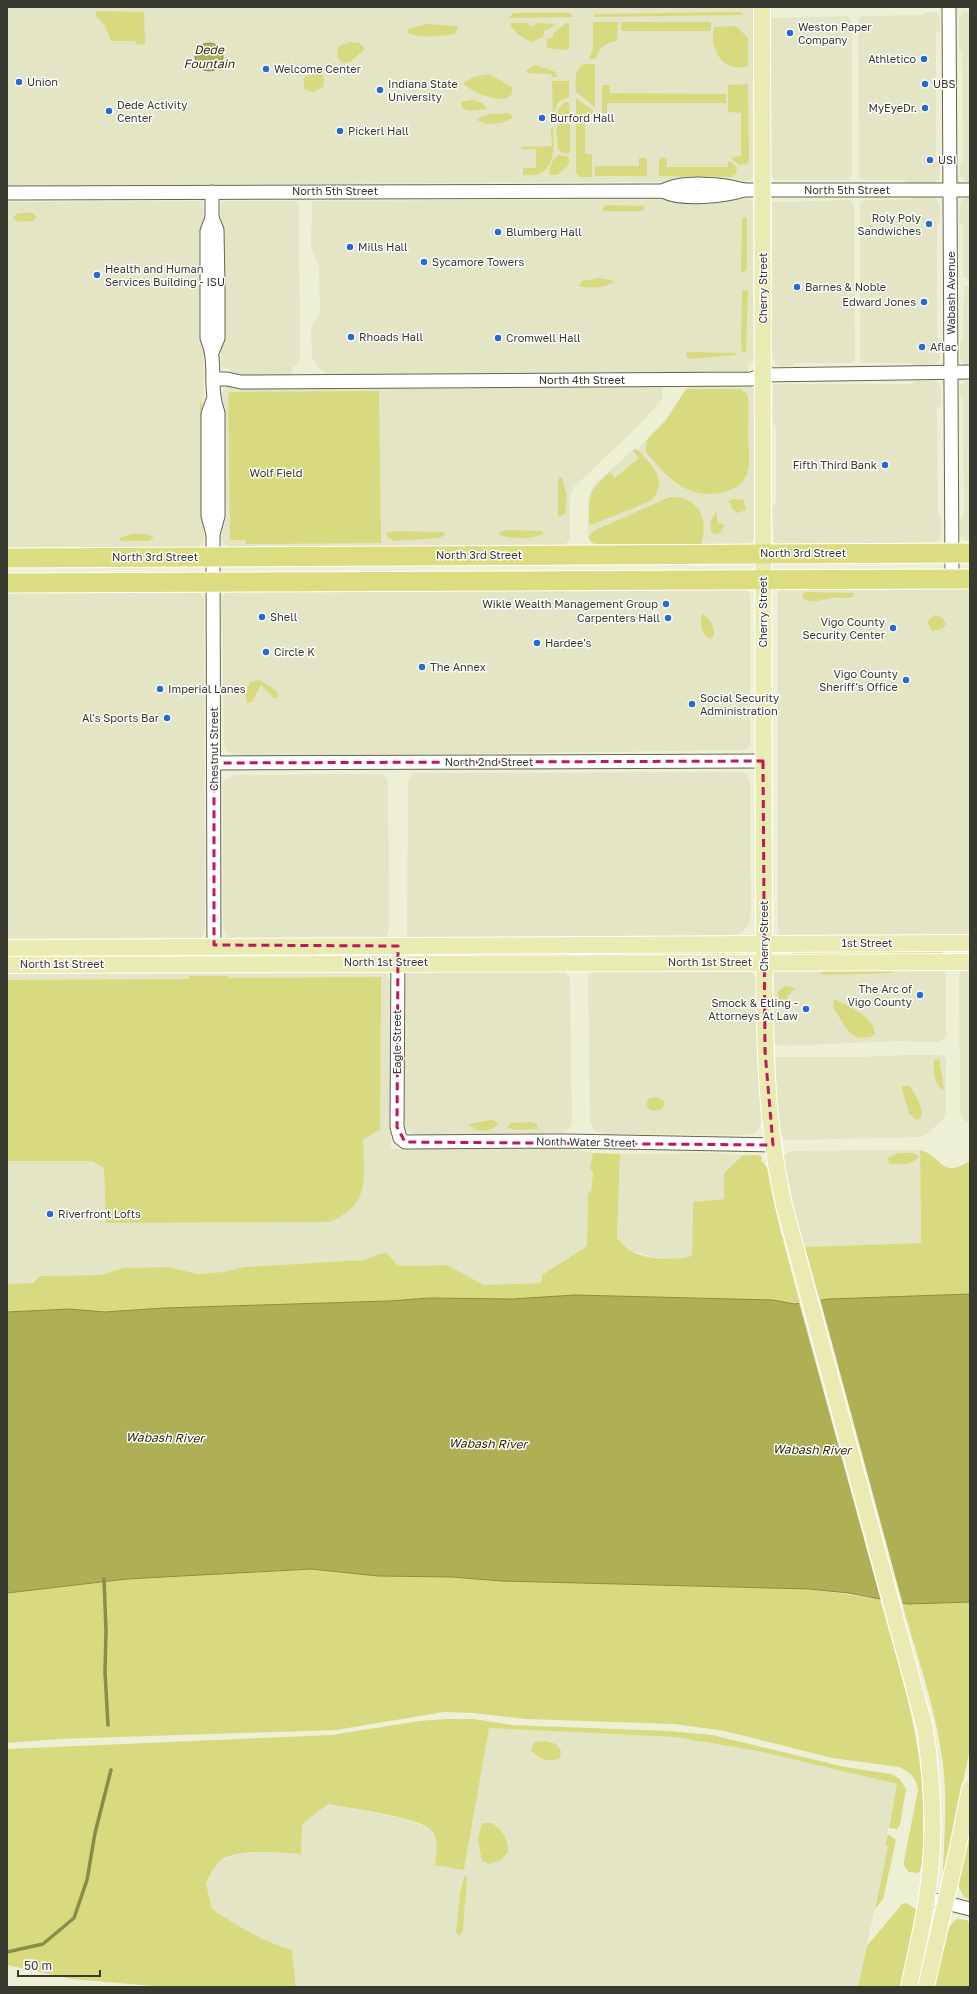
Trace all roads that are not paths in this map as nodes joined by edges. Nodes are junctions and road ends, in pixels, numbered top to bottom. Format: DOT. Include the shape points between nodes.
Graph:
graph roads {
  1 [pos="762,7"];
  2 [pos="949,7"];
  3 [pos="762,190"];
  4 [pos="950,190"];
  5 [pos="970,190"];
  6 [pos="212,192"];
  7 [pos="7,193"];
  8 [pos="951,372"];
  9 [pos="970,372"];
  10 [pos="763,375"];
  11 [pos="213,379"];
  12 [pos="961,552"];
  13 [pos="763,553"];
  14 [pos="213,556"];
  15 [pos="7,558"];
  16 [pos="763,579"];
  17 [pos="961,579"];
  18 [pos="213,581"];
  19 [pos="7,583"];
  20 [pos="763,762"];
  21 [pos="214,763"];
  22 [pos="970,942"];
  23 [pos="764,943"];
  24 [pos="214,946"];
  25 [pos="398,946"];
  26 [pos="7,948"];
  27 [pos="398,962"];
  28 [pos="764,962"];
  29 [pos="970,962"];
  30 [pos="214,964"];
  31 [pos="7,965"];
  32 [pos="400,1138"];
  33 [pos="773,1145"];
  34 [pos="970,1788"];
  35 [pos="927,1898"];
  36 [pos="946,1903"];
  37 [pos="970,1909"];
  38 [pos="909,1987"];
  39 [pos="926,1987"];
  1 -- 3 [label="main road, Cherry Street"];
  2 -- 4 [label="street, Wabash Avenue"];
  3 -- 4 [label="street, North 5th Street"];
  3 -- 6 [label="street, North 5th Street" via="744,190 728,185 673,185 663,191"];
  3 -- 10 [label="main road, Cherry Street"];
  4 -- 5 [label="street, North 5th Street"];
  4 -- 8 [label="street, Wabash Avenue"];
  6 -- 7 [label="street, North 5th Street"];
  6 -- 11 [label="street, Chestnut Street" via="212,218 218,230 218,338 212,350"];
  8 -- 9 [label="street, North 4th Street"];
  8 -- 10 [label="street, North 4th Street"];
  8 -- 12 [label="street, Wabash Avenue"];
  10 -- 11 [label="street, North 4th Street" via="751,379 241,382"];
  10 -- 13 [label="main road, Cherry Street"];
  11 -- 14 [label="street, Chestnut Street" via="213,400 208,414 208,516 213,534"];
  12 -- 13 [label="highway, North 3rd Street"];
  12 -- 17 [label="street, Wabash Avenue"];
  13 -- 14 [label="highway, North 3rd Street"];
  13 -- 16 [label="main road, Cherry Street"];
  14 -- 15 [label="highway, North 3rd Street"];
  14 -- 18 [label="street, Chestnut Street"];
  16 -- 17 [label="highway"];
  16 -- 18 [label="highway"];
  16 -- 20 [label="main road, Cherry Street"];
  18 -- 19 [label="highway"];
  18 -- 21 [label="street, Chestnut Street"];
  20 -- 21 [label="street, North 2nd Street"];
  20 -- 23 [label="main road, Cherry Street"];
  21 -- 24 [label="street, Chestnut Street"];
  22 -- 23 [label="main road, 1st Street"];
  23 -- 25 [label="main road, North 1st Street"];
  23 -- 28 [label="main road, Cherry Street"];
  24 -- 25 [label="main road, North 1st Street"];
  24 -- 26 [label="main road, North 1st Street"];
  24 -- 30 [label="street, Chestnut Street"];
  25 -- 27 [label="street, Eagle Street"];
  27 -- 28 [label="main road, North 1st Street"];
  27 -- 30 [label="main road, North 1st Street"];
  27 -- 32 [label="street, Eagle Street" via="397,1128"];
  28 -- 29 [label="main road, 1st Street"];
  28 -- 33 [label="main road, Cherry Street" via="765,1066"];
  30 -- 31 [label="main road, North 1st Street"];
  32 -- 33 [label="street, North Water Street" via="410,1143 567,1141"];
  33 -- 35 [label="main road, Cherry Street" via="784,1205 920,1704 932,1791 932,1844"];
  34 -- 36 [label="main road"];
  35 -- 36 [label="street"];
  35 -- 38 [label="main road, Cherry Street"];
  36 -- 37 [label="street"];
  36 -- 39 [label="main road"];
}
